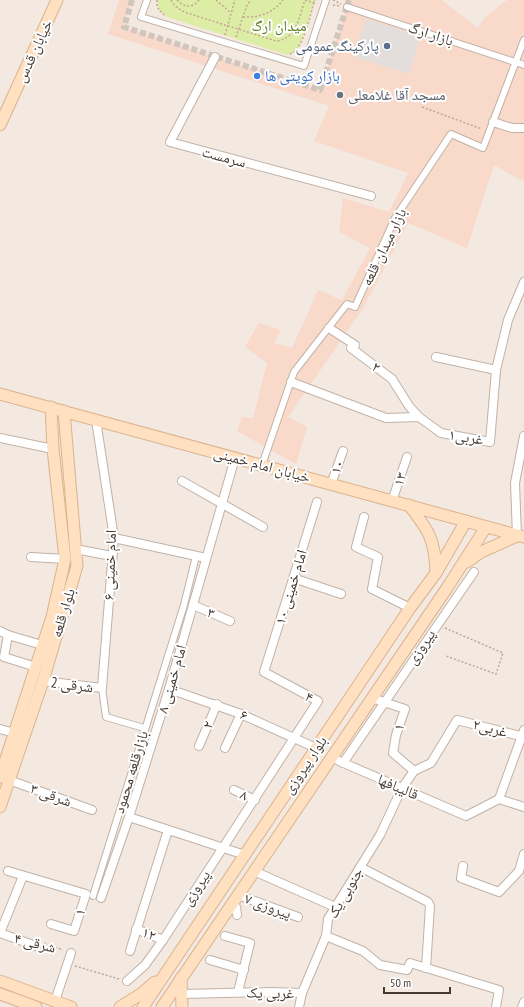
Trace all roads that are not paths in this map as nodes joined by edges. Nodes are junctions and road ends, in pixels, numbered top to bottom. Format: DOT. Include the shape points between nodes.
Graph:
graph roads {
  1 [pos="57,0"];
  2 [pos="147,0"];
  3 [pos="326,0"];
  4 [pos="347,7"];
  5 [pos="524,40"];
  6 [pos="215,56"];
  7 [pos="516,62"];
  8 [pos="524,65"];
  9 [pos="493,122"];
  10 [pos="0,125"];
  11 [pos="524,128"];
  12 [pos="371,196"];
  13 [pos="524,282"];
  14 [pos="329,328"];
  15 [pos="436,357"];
  16 [pos="496,370"];
  17 [pos="291,382"];
  18 [pos="0,394"];
  19 [pos="51,407"];
  20 [pos="64,411"];
  21 [pos="419,417"];
  22 [pos="96,420"];
  23 [pos="524,436"];
  24 [pos="0,438"];
  25 [pos="53,449"];
  26 [pos="343,451"];
  27 [pos="407,457"];
  28 [pos="235,458"];
  29 [pos="262,465"];
  30 [pos="182,481"];
  31 [pos="331,484"];
  32 [pos="392,501"];
  33 [pos="317,502"];
  34 [pos="222,503"];
  35 [pos="409,505"];
  36 [pos="364,517"];
  37 [pos="466,521"];
  38 [pos="263,527"];
  39 [pos="486,527"];
  40 [pos="520,536"];
  41 [pos="114,538"];
  42 [pos="75,549"];
  43 [pos="112,556"];
  44 [pos="196,556"];
  45 [pos="31,557"];
  46 [pos="206,558"];
  47 [pos="65,559"];
  48 [pos="460,568"];
  49 [pos="474,572"];
  50 [pos="434,576"];
  51 [pos="293,578"];
  52 [pos="447,588"];
  53 [pos="340,594"];
  54 [pos="192,605"];
  55 [pos="410,608"];
  56 [pos="230,621"];
  57 [pos="0,631"];
  58 [pos="8,635"];
  59 [pos="42,645"];
  60 [pos="36,666"];
  61 [pos="264,672"];
  62 [pos="43,681"];
  63 [pos="102,688"];
  64 [pos="169,689"];
  65 [pos="372,698"];
  66 [pos="383,703"];
  67 [pos="217,704"];
  68 [pos="241,714"];
  69 [pos="144,728"];
  70 [pos="0,729"];
  71 [pos="15,732"];
  72 [pos="523,735"];
  73 [pos="295,738"];
  74 [pos="199,746"];
  75 [pos="225,748"];
  76 [pos="316,748"];
  77 [pos="331,758"];
  78 [pos="343,762"];
  79 [pos="414,771"];
  80 [pos="5,779"];
  81 [pos="402,788"];
  82 [pos="234,790"];
  83 [pos="255,800"];
  84 [pos="499,800"];
  85 [pos="0,807"];
  86 [pos="524,807"];
  87 [pos="92,810"];
  88 [pos="129,817"];
  89 [pos="168,830"];
  90 [pos="222,848"];
  91 [pos="524,854"];
  92 [pos="244,855"];
  93 [pos="463,866"];
  94 [pos="360,867"];
  95 [pos="254,870"];
  96 [pos="8,871"];
  97 [pos="23,876"];
  98 [pos="94,896"];
  99 [pos="234,899"];
  100 [pos="334,907"];
  101 [pos="237,915"];
  102 [pos="298,917"];
  103 [pos="51,924"];
  104 [pos="136,929"];
  105 [pos="0,933"];
  106 [pos="225,936"];
  107 [pos="326,936"];
  108 [pos="163,940"];
  109 [pos="36,946"];
  110 [pos="130,951"];
  111 [pos="71,953"];
  112 [pos="210,960"];
  113 [pos="426,968"];
  114 [pos="168,969"];
  115 [pos="244,970"];
  116 [pos="183,975"];
  117 [pos="0,981"];
  118 [pos="127,981"];
  119 [pos="238,992"];
  120 [pos="302,993"];
  121 [pos="0,994"];
  122 [pos="182,994"];
  123 [pos="55,1001"];
  124 [pos="524,1002"];
  125 [pos="300,1004"];
  126 [pos="36,1007"];
  127 [pos="71,1007"];
  128 [pos="120,1007"];
  129 [pos="143,1007"];
  130 [pos="162,1007"];
  131 [pos="182,1007"];
  132 [pos="496,1007"];
  133 [pos="522,1007"];
  1 -- 10 [label="main road, خیابان قدس"];
  2 -- 3 [label="street" via="141,18 304,66"];
  4 -- 7 [label="street, بازار ارگ"];
  5 -- 7 [label="street, بازار میدان قلعه"];
  6 -- 12 [label="street, سرمست" via="170,142"];
  7 -- 8 [label="street, بازار ارگ"];
  7 -- 9 [label="street, بازار میدان قلعه"];
  9 -- 11 [label="street" via="512,128"];
  9 -- 14 [label="street, بازار میدان قلعه" via="483,148 451,134 395,218 355,307 347,304"];
  13 -- 16 [label="street, غربی۱" via="508,320"];
  14 -- 17 [label="street, بازار میدان قلعه" via="294,372"];
  14 -- 21 [label="street, ۲" via="355,345 351,348 392,379"];
  15 -- 16 [label="street"];
  16 -- 21 [label="street, غربی۱" via="490,442 441,433"];
  17 -- 21 [label="street" via="386,418"];
  17 -- 29 [label="street, بازار میدان قلعه"];
  18 -- 19 [label="main road, خیابان امام خمینی"];
  19 -- 20 [label="main road, خیابان امام خمینی"];
  19 -- 25 [label="main road, بلوار قلعه"];
  20 -- 22 [label="main road, خیابان امام خمینی"];
  20 -- 42 [label="main road, بلوار قلعه"];
  22 -- 28 [label="main road, خیابان امام خمینی"];
  22 -- 41 [label="street, امام خمینی ۶"];
  23 -- 40 [label="street" via="515,483"];
  24 -- 25 [label="street"];
  25 -- 47 [label="main road, بلوار قلعه"];
  26 -- 31 [label="street, ۱۰"];
  27 -- 32 [label="street, ۱۳"];
  28 -- 29 [label="main road, خیابان امام خمینی"];
  28 -- 34 [label="street, امام خمینی ۸"];
  29 -- 31 [label="main road, خیابان امام خمینی"];
  30 -- 34 [label="street"];
  31 -- 32 [label="main road, خیابان امام خمینی"];
  32 -- 35 [label="main road, خیابان امام خمینی"];
  33 -- 51 [label="street, امام خمینی ۱۰"];
  34 -- 38 [label="street"];
  34 -- 46 [label="street, امام خمینی ۸"];
  35 -- 37 [label="main road, خیابان امام خمینی"];
  35 -- 50 [label="main road" via="425,525 435,546"];
  36 -- 55 [label="street" via="356,547 378,557 372,590"];
  37 -- 39 [label="main road, خیابان امام خمینی"];
  37 -- 50 [label="main road, بلوار پیروزی"];
  39 -- 40 [label="main road, خیابان امام خمینی"];
  39 -- 48 [label="main road, بلوار پیروزی"];
  40 -- 48 [label="main road" via="472,557"];
  41 -- 43 [label="street, امام خمینی ۶"];
  41 -- 44 [label="street"];
  42 -- 43 [label="street"];
  42 -- 62 [label="main road, بلوار قلعه" via="77,566"];
  43 -- 63 [label="street, امام خمینی ۶"];
  44 -- 46 [label="street"];
  44 -- 69 [label="street, بازارقلعه محمود" via="184,605"];
  45 -- 47 [label="street"];
  46 -- 54 [label="street, امام خمینی ۸"];
  47 -- 59 [label="main road, بلوار قلعه" via="52,617"];
  48 -- 52 [label="main road, بلوار پیروزی"];
  49 -- 66 [label="street, پیروزی"];
  50 -- 52 [label="main road"];
  50 -- 55 [label="main road, بلوار پیروزی"];
  51 -- 53 [label="street"];
  51 -- 61 [label="street, امام خمینی ۱۰"];
  52 -- 65 [label="main road, بلوار پیروزی"];
  54 -- 56 [label="street, ۳"];
  54 -- 64 [label="street, امام خمینی ۸"];
  55 -- 76 [label="main road, بلوار پیروزی"];
  57 -- 58 [label="street"];
  58 -- 59 [label="street"];
  58 -- 60 [label="street" via="4,656"];
  59 -- 60 [label="main road, بلوار قلعه"];
  60 -- 71 [label="main road, بلوار قلعه"];
  61 -- 73 [label="street, ۴" via="318,701"];
  62 -- 63 [label="street, 2 شرقی"];
  62 -- 80 [label="main road, بلوار قلعه"];
  63 -- 69 [label="street" via="106,717"];
  64 -- 67 [label="street, ۶"];
  64 -- 88 [label="street, امام خمینی ۸"];
  65 -- 66 [label="street, ۱"];
  65 -- 77 [label="main road, بلوار پیروزی"];
  66 -- 78 [label="street, پیروزی"];
  66 -- 79 [label="street, ۱" via="405,708 393,753"];
  67 -- 68 [label="street, ۶"];
  67 -- 74 [label="street, ۲"];
  68 -- 73 [label="street, ۶"];
  68 -- 75 [label="street"];
  69 -- 98 [label="street, بازارقلعه محمود"];
  70 -- 71 [label="street"];
  71 -- 80 [label="main road, بلوار قلعه"];
  72 -- 79 [label="street, غربی۲" via="457,720 432,764"];
  72 -- 84 [label="street"];
  73 -- 76 [label="street, ۶"];
  73 -- 83 [label="street, پیروزی"];
  76 -- 92 [label="main road, بلوار پیروزی"];
  77 -- 78 [label="street, قالیبافها"];
  77 -- 95 [label="main road, بلوار پیروزی"];
  78 -- 81 [label="street, قالیبافها"];
  79 -- 81 [label="street, جنوبی یک"];
  80 -- 85 [label="main road, بلوار قلعه"];
  80 -- 87 [label="street, ۳ شرقی"];
  81 -- 84 [label="street, قالیبافها" via="466,816"];
  81 -- 94 [label="street, جنوبی یک" via="380,835"];
  82 -- 83 [label="street, ۸"];
  83 -- 90 [label="street, پیروزی"];
  84 -- 86 [label="street"];
  88 -- 89 [label="street"];
  88 -- 98 [label="street, امام خمینی ۸"];
  89 -- 90 [label="street"];
  89 -- 104 [label="street"];
  90 -- 92 [label="street"];
  90 -- 108 [label="street, پیروزی"];
  91 -- 93 [label="street" via="519,871 499,892 462,878"];
  92 -- 114 [label="main road, بلوار پیروزی"];
  94 -- 100 [label="street, جنوبی یک"];
  94 -- 113 [label="street" via="428,902 430,906"];
  95 -- 99 [label="main road, بلوار پیروزی"];
  95 -- 100 [label="street"];
  96 -- 97 [label="street"];
  97 -- 98 [label="street"];
  97 -- 105 [label="street"];
  98 -- 103 [label="street, ۱" via="74,931"];
  99 -- 101 [label="street"];
  99 -- 102 [label="street, پیروزی ۷"];
  99 -- 116 [label="main road, بلوار پیروزی"];
  100 -- 107 [label="street, جنوبی یک" via="328,919"];
  104 -- 108 [label="street, ۱۲"];
  104 -- 110 [label="street"];
  105 -- 109 [label="street, شرقی ۴"];
  106 -- 115 [label="street" via="250,943"];
  107 -- 113 [label="street" via="364,952 380,965 407,970 410,963"];
  107 -- 120 [label="street, جنوبی یک"];
  108 -- 118 [label="street, پیروزی" via="145,965"];
  111 -- 123 [label="street"];
  112 -- 115 [label="street"];
  113 -- 132 [label="street" via="499,990"];
  114 -- 116 [label="main road"];
  114 -- 128 [label="main road" via="141,994"];
  114 -- 129 [label="main road, بلوار پیروزی"];
  115 -- 119 [label="street"];
  116 -- 122 [label="main road"];
  116 -- 130 [label="main road, بلوار پیروزی"];
  117 -- 123 [label="main road"];
  119 -- 120 [label="street, غربی یک"];
  119 -- 122 [label="street, غربی یک"];
  120 -- 125 [label="street, جنوبی یک"];
  121 -- 126 [label="main road"];
  122 -- 131 [label="main road"];
  123 -- 127 [label="main road"];
  124 -- 133 [label="street"];
}
